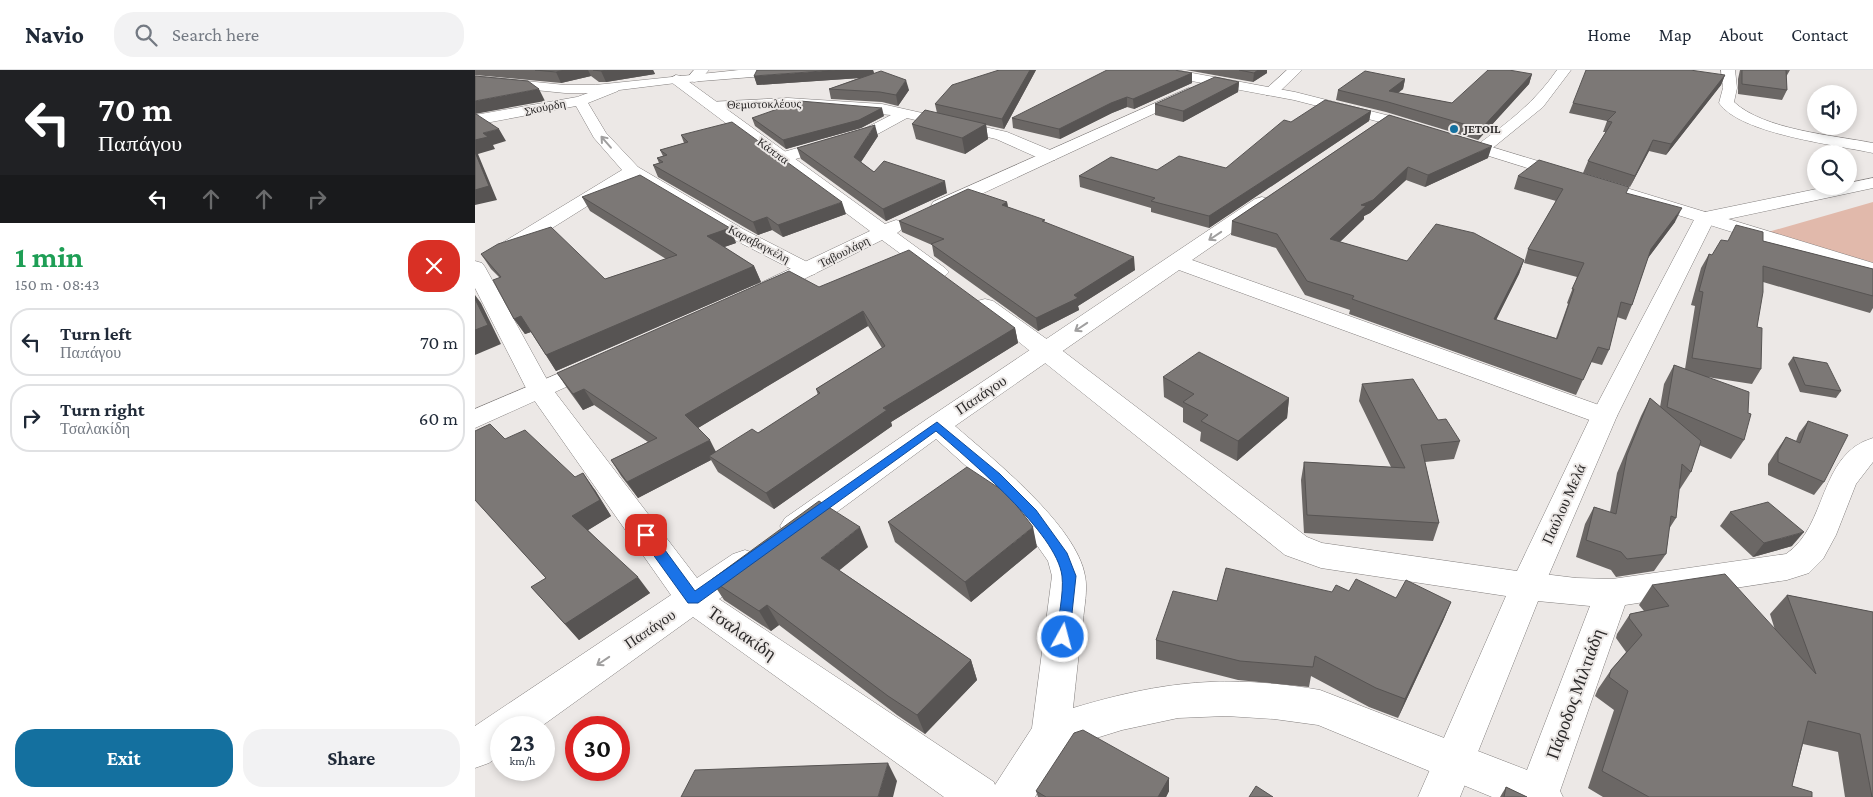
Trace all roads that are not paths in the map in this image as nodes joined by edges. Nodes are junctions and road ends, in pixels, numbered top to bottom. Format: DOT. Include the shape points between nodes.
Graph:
graph roads {
  1 [pos="791,70"];
  2 [pos="1295,70"];
  3 [pos="1564,70"];
  4 [pos="1728,70"];
  5 [pos="1162,71"];
  6 [pos="669,74"];
  7 [pos="698,74"];
  8 [pos="475,80"];
  9 [pos="1212,81"];
  10 [pos="613,88"];
  11 [pos="1271,92"];
  12 [pos="580,101"];
  13 [pos="710,106"];
  14 [pos="906,113"];
  15 [pos="1385,119"];
  16 [pos="475,120"];
  17 [pos="1361,136"];
  18 [pos="1483,148"];
  19 [pos="1873,148"];
  20 [pos="1049,156"];
  21 [pos="782,158"];
  22 [pos="632,171"];
  23 [pos="1873,183"];
  24 [pos="1281,191"];
  25 [pos="1705,218"];
  26 [pos="883,232"];
  27 [pos="1177,262"];
  28 [pos="475,267"];
  29 [pos="808,270"];
  30 [pos="1873,270"];
  31 [pos="745,298"];
  32 [pos="1046,350"];
  33 [pos="611,358"];
  34 [pos="540,390"];
  35 [pos="1604,416"];
  36 [pos="475,420"];
  37 [pos="937,426"];
  38 [pos="1873,448"];
  39 [pos="1527,586"];
  40 [pos="1612,594"];
  41 [pos="693,599"];
  42 [pos="523,716"];
  43 [pos="1051,734"];
  44 [pos="490,739"];
  45 [pos="475,749"];
  46 [pos="1454,763"];
  47 [pos="1540,796"];
  48 [pos="979,797"];
  49 [pos="1011,797"];
  50 [pos="1439,797"];
  1 -- 7 [label="street"];
  2 -- 11 [label="street"];
  3 -- 18 [label="street" via="1555,86 1528,115"];
  4 -- 19 [label="street" via="1730,88 1727,103 1736,112 1774,127"];
  5 -- 9 [label="street"];
  6 -- 7 [label="street"];
  6 -- 10 [label="street"];
  6 -- 13 [label="street, Κάππα"];
  8 -- 10 [label="street" via="565,89"];
  9 -- 11 [label="street"];
  9 -- 20 [label="street, Ταβουλάρη"];
  10 -- 12 [label="street, Σκούρδη"];
  11 -- 15 [label="street"];
  12 -- 16 [label="street, Σκούρδη"];
  22 -- 12 [label="street, Καραβαγκέλη, one-way" via="600,135"];
  13 -- 14 [label="street, Θεμιστοκλέους" via="824,103"];
  13 -- 21 [label="street, Κάππα"];
  14 -- 20 [label="street, Θεμιστοκλέους" via="1001,135"];
  14 -- 21 [label="street" via="869,132"];
  15 -- 17 [label="street"];
  15 -- 18 [label="street"];
  18 -- 25 [label="street"];
  20 -- 26 [label="street, Ταβουλάρη"];
  21 -- 26 [label="street, Κάππα"];
  22 -- 28 [label="street"];
  22 -- 29 [label="street, Καραβαγκέλη" via="736,233"];
  23 -- 25 [label="street"];
  24 -- 27 [label="street, Παπάγου, one-way"];
  25 -- 30 [label="street"];
  25 -- 35 [label="street, Παύλου Μελά"];
  26 -- 29 [label="street, Ταβουλάρη"];
  26 -- 32 [label="street, Κάππα"];
  27 -- 32 [label="street, Παπάγου, one-way"];
  27 -- 35 [label="street"];
  28 -- 34 [label="street, Τσαλακίδη"];
  29 -- 31 [label="street, Ταβουλάρη"];
  32 -- 37 [label="street, Παπάγου"];
  32 -- 39 [label="street, Κάππα" via="1296,546 1321,555"];
  33 -- 34 [label="street"];
  34 -- 36 [label="street"];
  34 -- 41 [label="street, Τσαλακίδη"];
  35 -- 39 [label="street, Παύλου Μελά"];
  37 -- 41 [label="street, Παπάγου"];
  37 -- 43 [label="street" via="996,477 1031,513 1063,557 1069,576 1068,598"];
  38 -- 40 [label="street, Κάππα" via="1867,450 1849,470 1824,530 1811,551 1798,563 1774,570"];
  39 -- 40 [label="street, Κάππα"];
  39 -- 46 [label="street, Παύλου Μελά"];
  40 -- 47 [label="street, Πάροδος Μιλτιάδη"];
  41 -- 42 [label="street, Παπάγου, one-way"];
  41 -- 48 [label="street, Τσαλακίδη"];
  43 -- 46 [label="street" via="1104,717 1194,699 1291,702 1320,708"];
  43 -- 49 [label="street"];
  44 -- 45 [label="street"];
  46 -- 47 [label="street"];
  46 -- 50 [label="street, Παύλου Μελά"];
}
